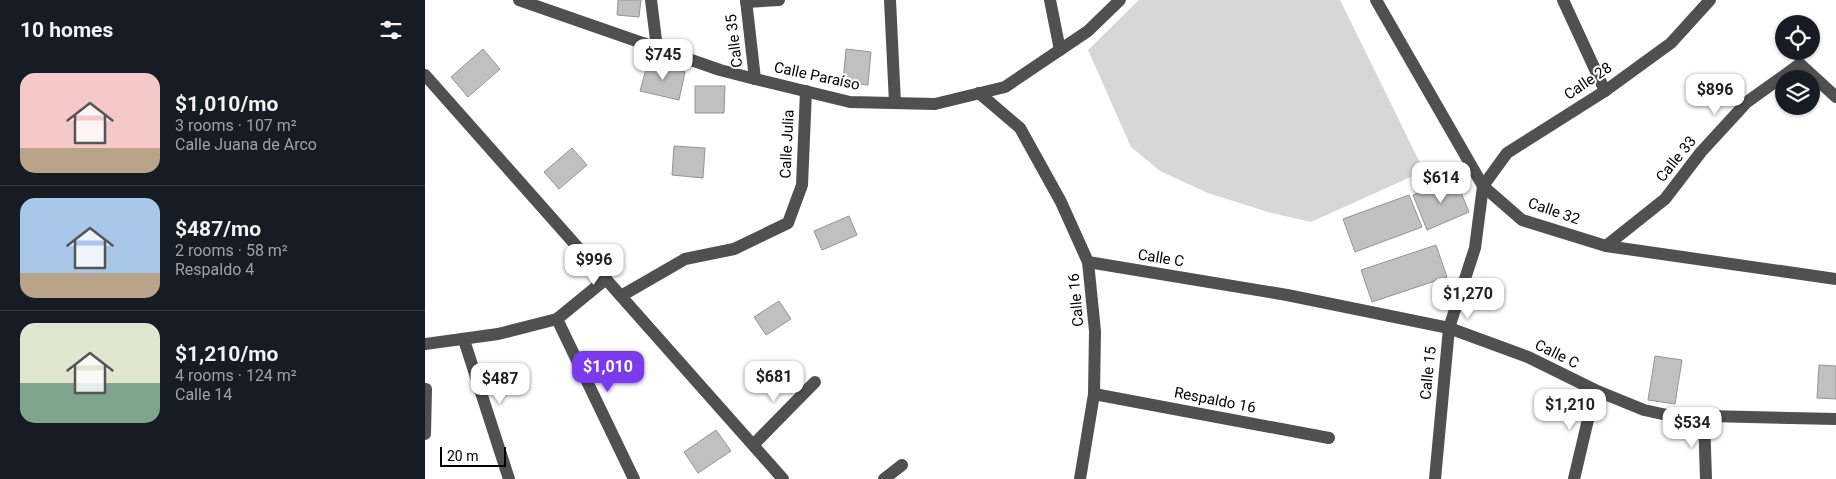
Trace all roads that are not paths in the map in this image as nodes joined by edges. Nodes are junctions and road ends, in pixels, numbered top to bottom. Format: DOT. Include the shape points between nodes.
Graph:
graph roads {
  1 [pos="519,0"];
  2 [pos="651,0"];
  3 [pos="779,0"];
  4 [pos="890,0"];
  5 [pos="1050,0"];
  6 [pos="1120,0"];
  7 [pos="1376,0"];
  8 [pos="1563,0"];
  9 [pos="1711,0"];
  10 [pos="746,1"];
  11 [pos="657,48"];
  12 [pos="1060,50"];
  13 [pos="425,75"];
  14 [pos="755,79"];
  15 [pos="806,91"];
  16 [pos="1605,91"];
  17 [pos="979,93"];
  18 [pos="1836,97"];
  19 [pos="895,103"];
  20 [pos="1483,186"];
  21 [pos="1606,246"];
  22 [pos="1089,262"];
  23 [pos="606,279"];
  24 [pos="1836,279"];
  25 [pos="621,296"];
  26 [pos="557,319"];
  27 [pos="1449,328"];
  28 [pos="464,340"];
  29 [pos="425,344"];
  30 [pos="815,382"];
  31 [pos="426,390"];
  32 [pos="1595,390"];
  33 [pos="1094,394"];
  34 [pos="1704,417"];
  35 [pos="1836,419"];
  36 [pos="425,434"];
  37 [pos="1329,438"];
  38 [pos="754,444"];
  39 [pos="902,465"];
  40 [pos="777,477"];
  41 [pos="509,479"];
  42 [pos="634,479"];
  43 [pos="884,479"];
  44 [pos="1080,479"];
  45 [pos="1435,479"];
  46 [pos="1573,479"];
  47 [pos="1707,479"];
  1 -- 11 [label="street, Calle Paraíso"];
  2 -- 11 [label="street"];
  3 -- 10 [label="street"];
  4 -- 19 [label="street"];
  5 -- 12 [label="street"];
  6 -- 12 [label="street, Calle Paraíso" via="1088,31"];
  7 -- 20 [label="street, Calle 32"];
  8 -- 16 [label="street"];
  9 -- 16 [label="street, Calle 28" via="1671,43"];
  10 -- 14 [label="street, Calle 35"];
  11 -- 14 [label="street, Calle Paraíso"];
  12 -- 17 [label="street, Calle Paraíso" via="1005,87"];
  13 -- 23 [label="street"];
  14 -- 15 [label="street, Calle Paraíso"];
  15 -- 19 [label="street, Calle Paraíso" via="850,102"];
  15 -- 25 [label="street, Calle Julia" via="802,185 788,223 734,249 685,259"];
  16 -- 20 [label="street, Calle 28" via="1507,153"];
  17 -- 19 [label="street, Calle Paraíso" via="935,104"];
  17 -- 22 [label="street, Calle 16" via="1020,128 1061,202"];
  18 -- 21 [label="street, Calle 33" via="1800,64 1747,102 1701,152 1665,199"];
  20 -- 21 [label="street, Calle 32" via="1522,220"];
  20 -- 27 [label="street, Calle 15" via="1475,248"];
  21 -- 24 [label="street, Calle 32"];
  22 -- 27 [label="street, Calle C" via="1287,295"];
  22 -- 33 [label="street, Calle 16" via="1095,331"];
  23 -- 25 [label="street"];
  23 -- 26 [label="street"];
  25 -- 38 [label="street"];
  26 -- 28 [label="street"];
  26 -- 42 [label="street"];
  27 -- 32 [label="street, Calle C" via="1528,357"];
  27 -- 45 [label="street, Calle 15"];
  28 -- 29 [label="street"];
  28 -- 41 [label="street"];
  30 -- 38 [label="street"];
  31 -- 36 [label="street"];
  32 -- 34 [label="street, Calle C" via="1667,416"];
  32 -- 46 [label="street"];
  33 -- 37 [label="street, Respaldo 16"];
  33 -- 44 [label="street, Calle 16"];
  34 -- 35 [label="street, Calle C"];
  34 -- 47 [label="street"];
  38 -- 40 [label="street"];
  39 -- 43 [label="street"];
}
